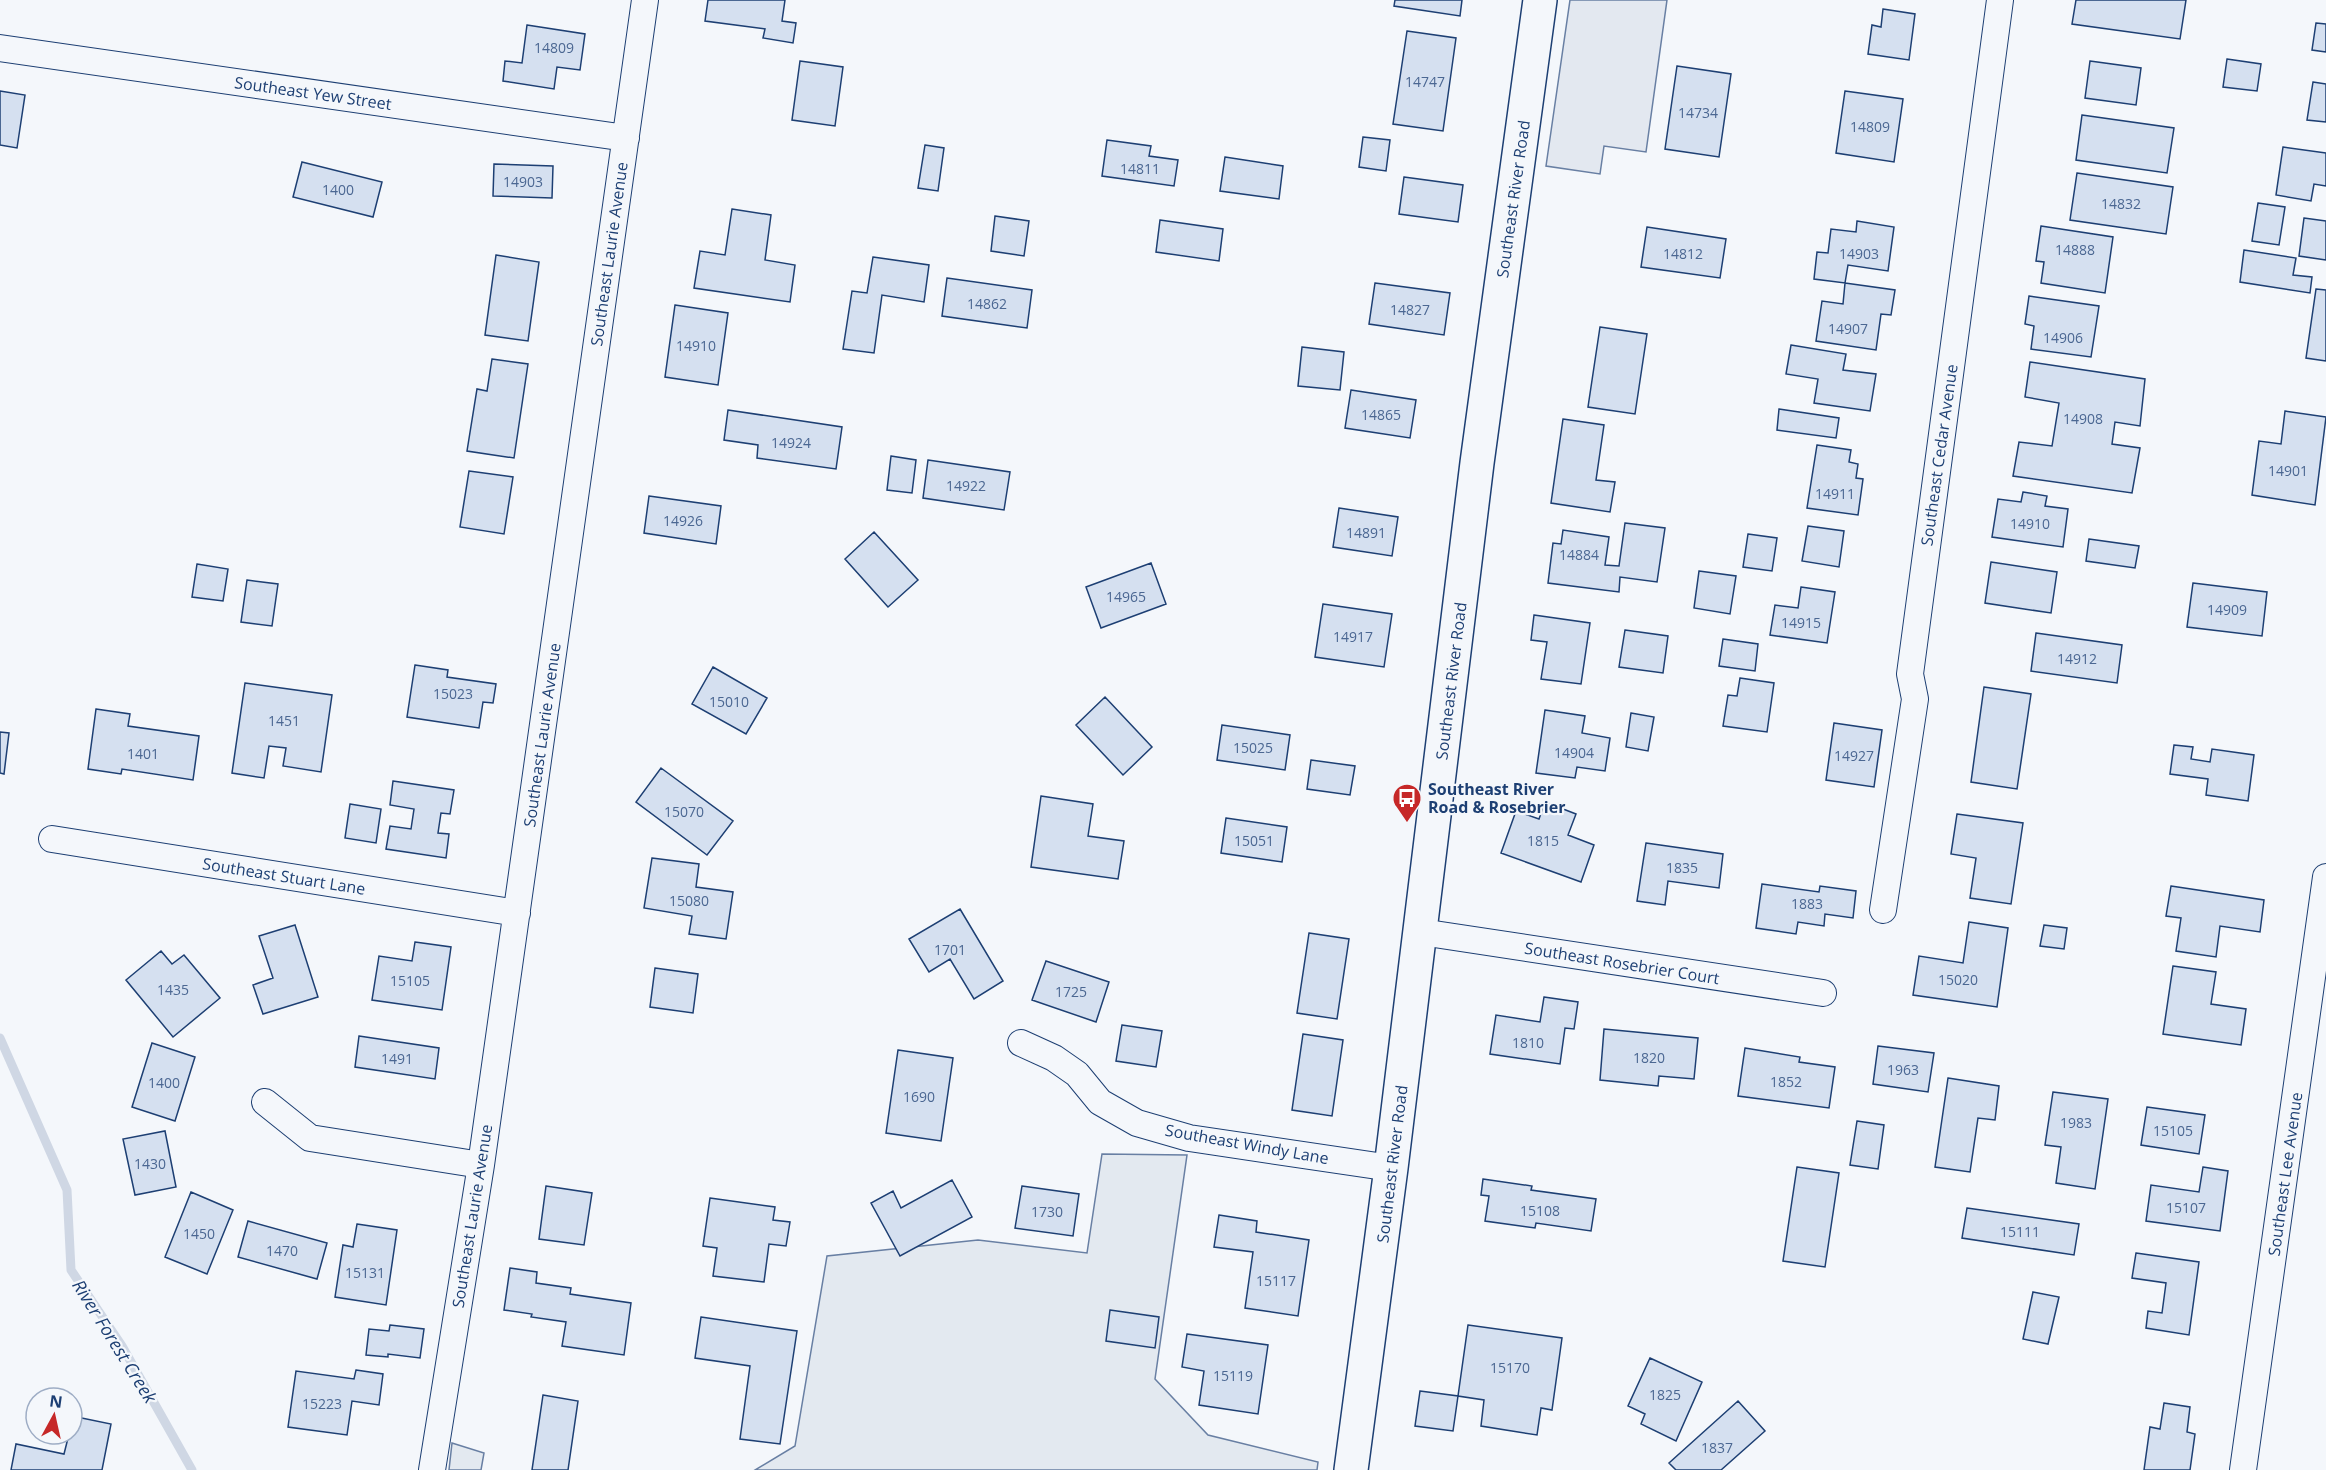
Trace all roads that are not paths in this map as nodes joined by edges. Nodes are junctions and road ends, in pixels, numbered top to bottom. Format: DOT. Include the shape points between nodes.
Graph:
graph roads {
  1 [pos="645,0"];
  2 [pos="1540,0"];
  3 [pos="2000,0"];
  4 [pos="0,48"];
  5 [pos="626,138"];
  6 [pos="52,839"];
  7 [pos="2326,877"];
  8 [pos="1884,910"];
  9 [pos="517,913"];
  10 [pos="1421,932"];
  11 [pos="1823,993"];
  12 [pos="1021,1043"];
  13 [pos="265,1102"];
  14 [pos="481,1165"];
  15 [pos="1391,1168"];
  16 [pos="432,1470"];
  17 [pos="1351,1470"];
  18 [pos="2243,1470"];
  1 -- 5 [label="street, Southeast Laurie Avenue"];
  2 -- 10 [label="street, Southeast River Road" via="1477,463"];
  3 -- 8 [label="street, Southeast Cedar Avenue" via="1910,674 1914,699"];
  4 -- 5 [label="street, Southeast Yew Street"];
  5 -- 9 [label="street, Southeast Laurie Avenue"];
  6 -- 9 [label="street, Southeast Stuart Lane"];
  7 -- 18 [label="street, Southeast Lee Avenue"];
  9 -- 14 [label="street, Southeast Laurie Avenue"];
  10 -- 11 [label="street, Southeast Rosebrier Court"];
  10 -- 15 [label="street, Southeast River Road"];
  12 -- 15 [label="street, Southeast Windy Lane" via="1054,1058 1077,1074 1100,1102 1137,1123 1189,1138"];
  13 -- 14 [label="street" via="310,1138"];
  14 -- 16 [label="street, Southeast Laurie Avenue"];
  15 -- 17 [label="street, Southeast River Road"];
}
